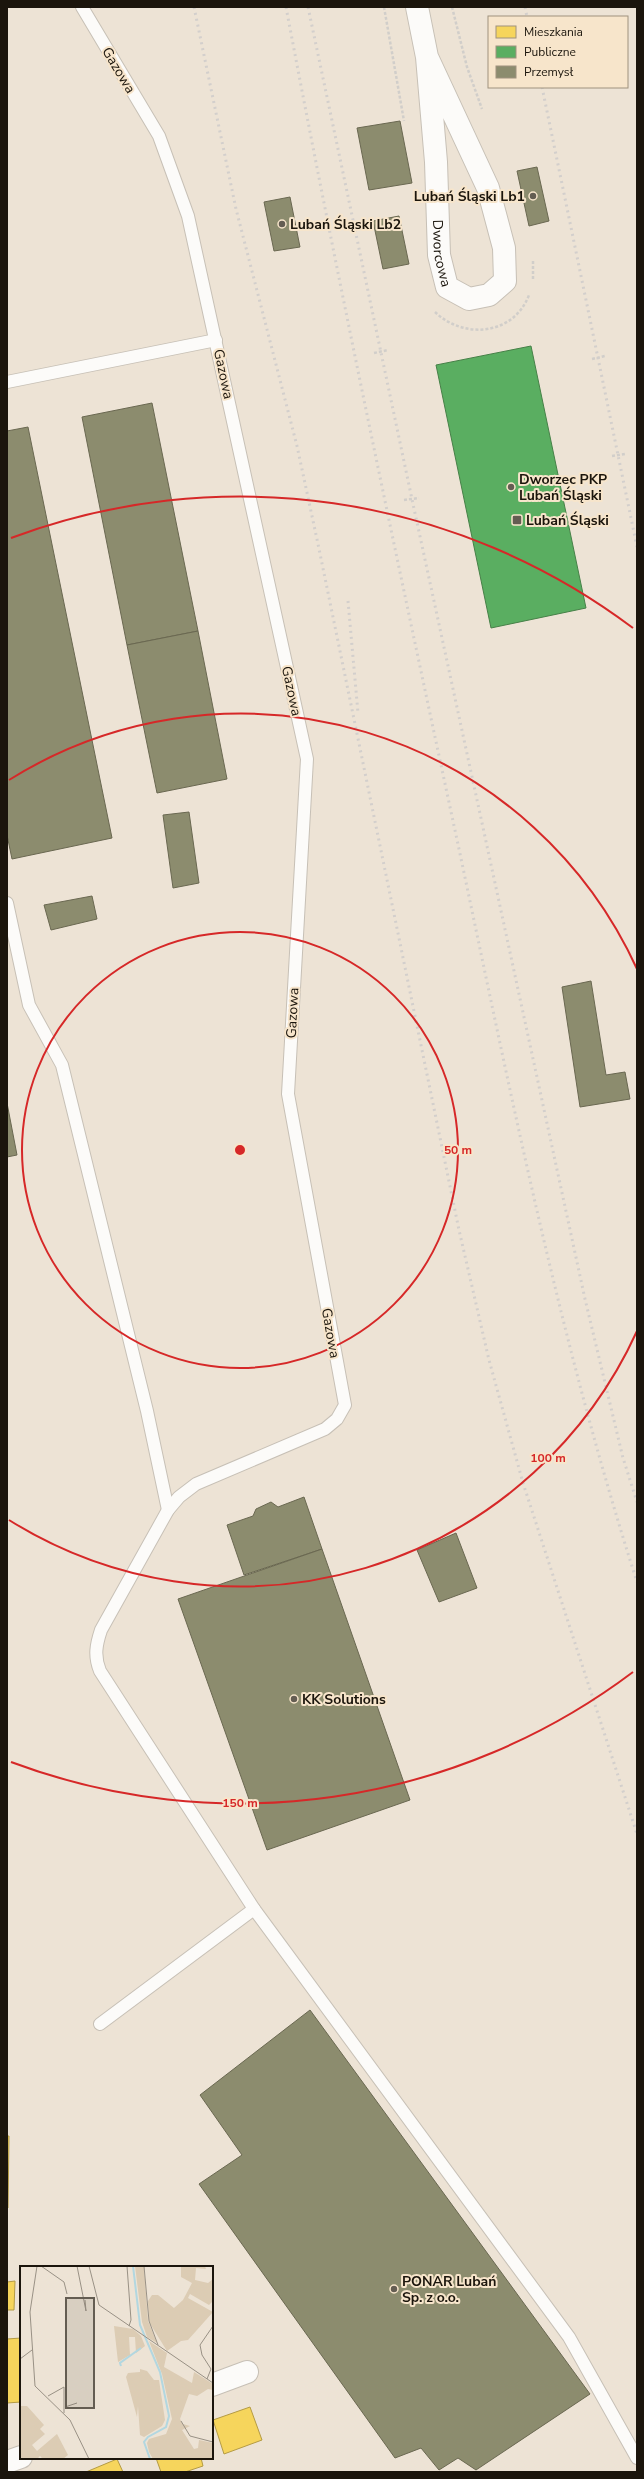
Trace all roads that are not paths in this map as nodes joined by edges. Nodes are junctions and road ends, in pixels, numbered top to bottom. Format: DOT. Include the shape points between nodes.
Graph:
graph roads {
  1 [pos="82,7"];
  2 [pos="417,7"];
  3 [pos="427,57"];
  4 [pos="216,340"];
  5 [pos="7,382"];
  6 [pos="7,903"];
  7 [pos="168,1510"];
  8 [pos="254,1909"];
  9 [pos="100,2024"];
  10 [pos="247,2372"];
  11 [pos="213,2385"];
  12 [pos="20,2457"];
  13 [pos="637,2458"];
  14 [pos="7,2462"];
  1 -- 4 [label="lane, Gazowa" via="159,136 188,216"];
  2 -- 3 [label="street, Dworcowa"];
  3 -- 3 [label="street, Dworcowa" via="488,188 504,248 505,281 489,295 469,300 447,287 439,255 436,162"];
  4 -- 5 [label="lane"];
  4 -- 7 [label="lane, Gazowa" via="307,759 288,1094 345,1405 337,1419 325,1429 196,1484 179,1497"];
  6 -- 7 [label="lane" via="29,1005 62,1065 147,1411"];
  7 -- 8 [label="lane" via="101,1630 96,1660 100,1671"];
  8 -- 9 [label="lane"];
  8 -- 13 [label="lane" via="569,2337"];
  10 -- 11 [label="street"];
  12 -- 14 [label="street"];
}
